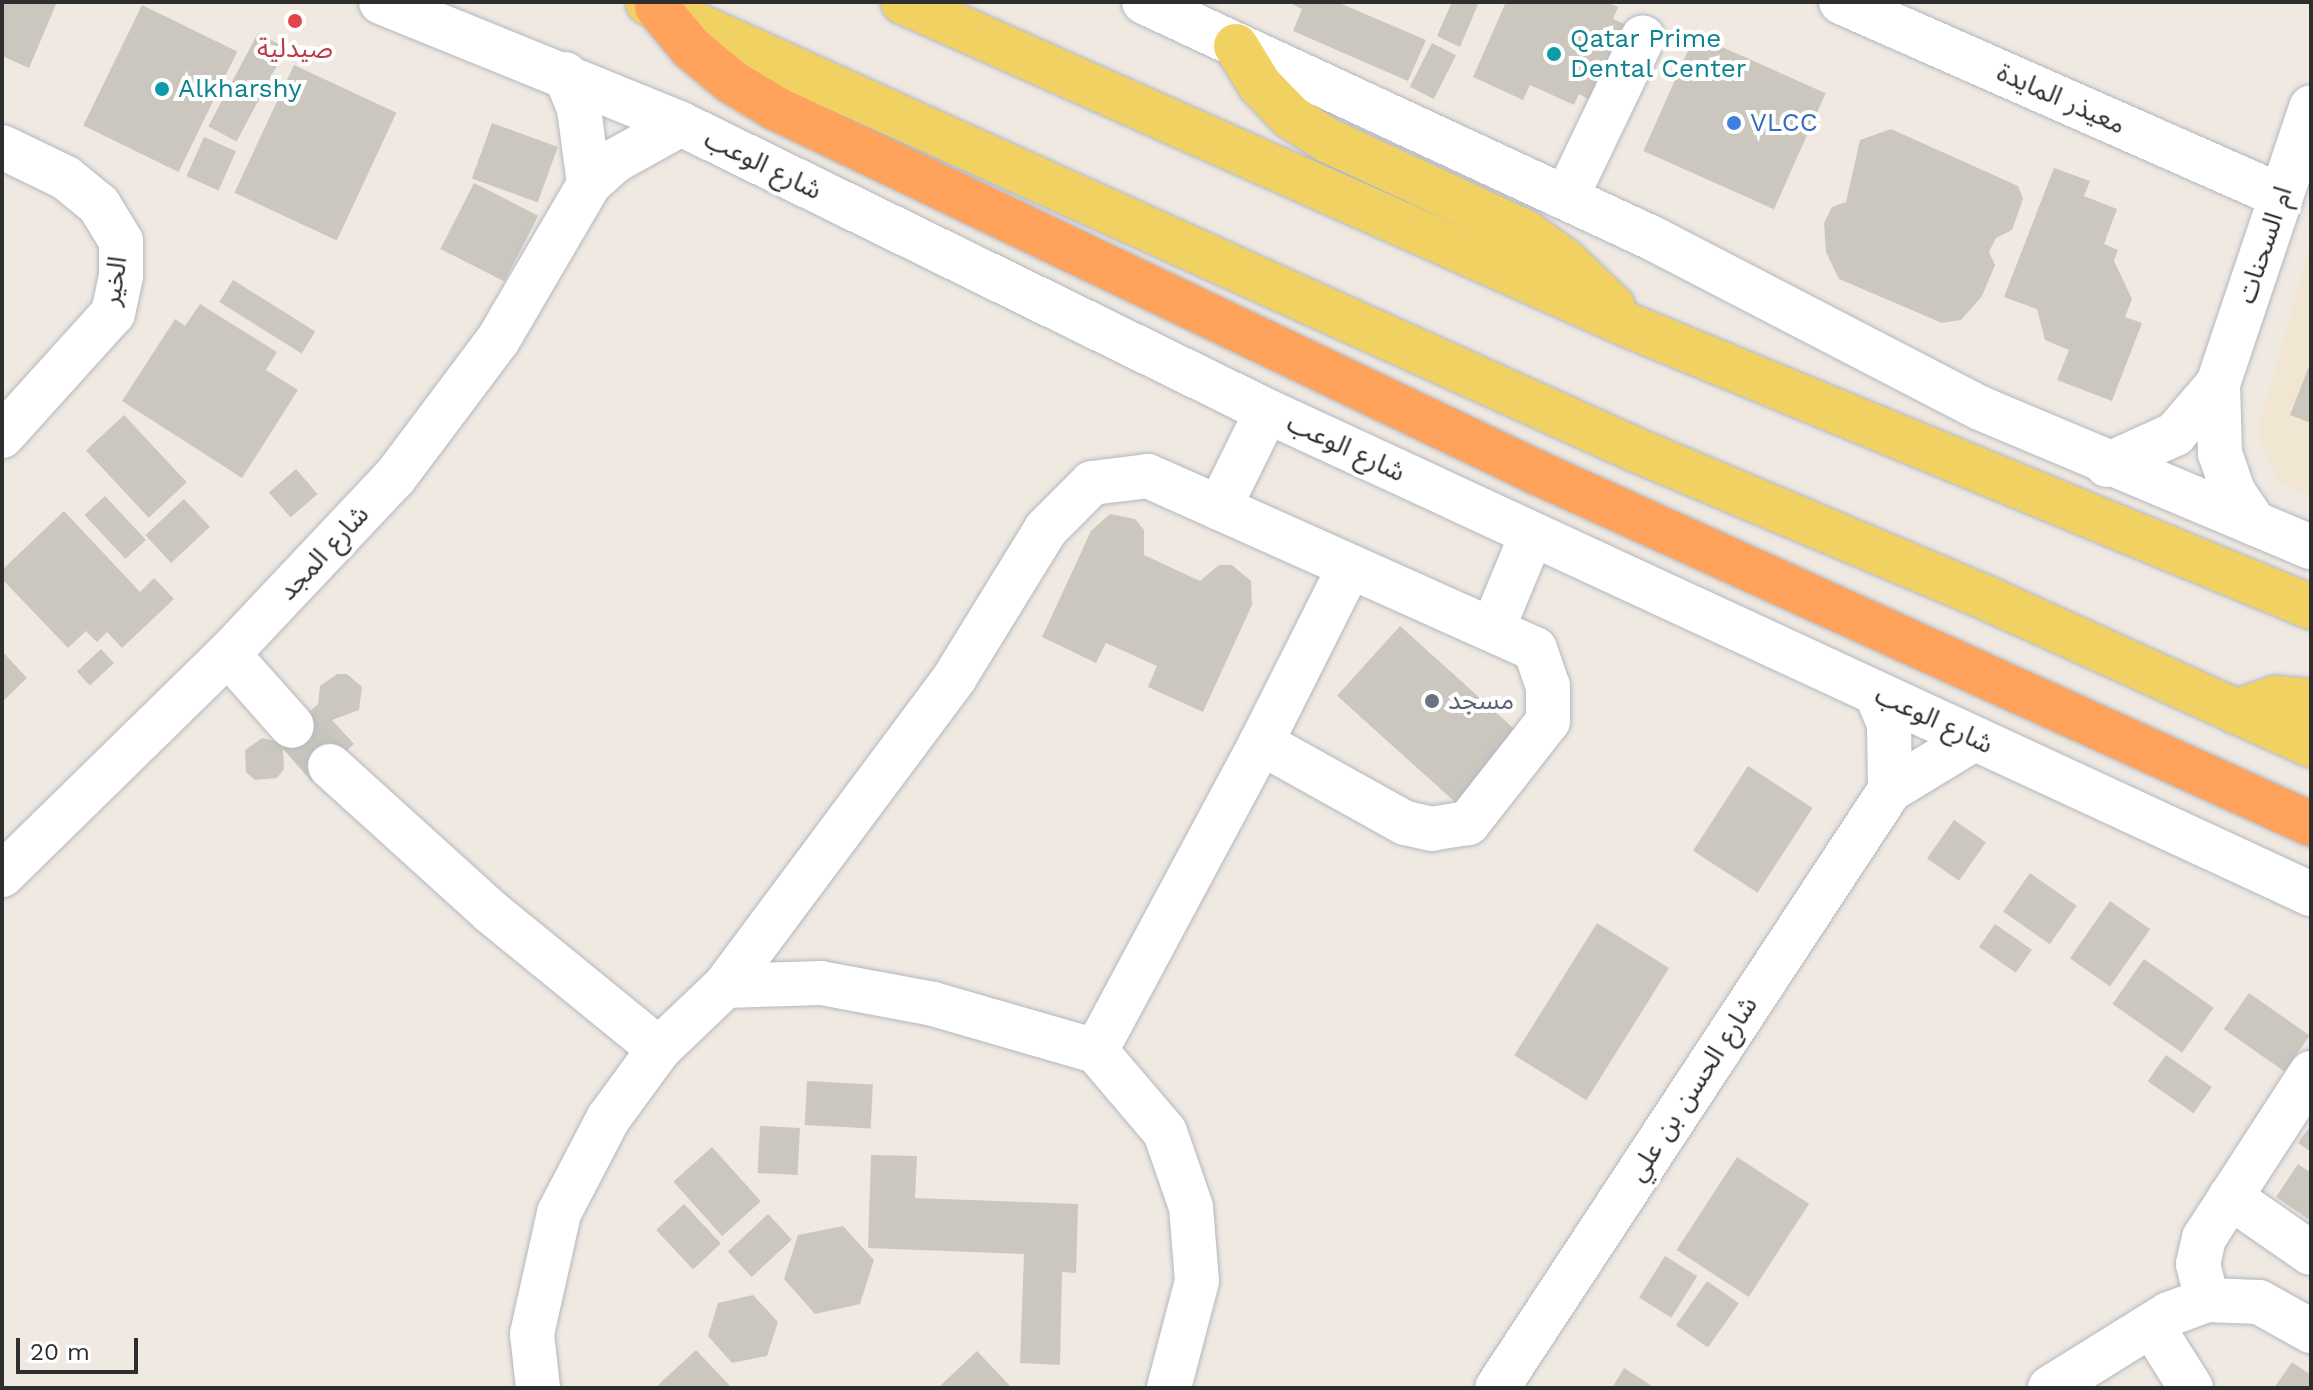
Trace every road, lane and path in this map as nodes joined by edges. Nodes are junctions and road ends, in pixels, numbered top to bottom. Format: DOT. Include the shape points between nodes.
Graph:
graph roads {
  1 [pos="381,2"];
  2 [pos="903,2"];
  3 [pos="1144,2"];
  4 [pos="1214,2"];
  5 [pos="1841,2"];
  6 [pos="652,4"];
  7 [pos="1643,37"];
  8 [pos="1236,46"];
  9 [pos="565,74"];
  10 [pos="2311,107"];
  11 [pos="681,124"];
  12 [pos="2,147"];
  13 [pos="589,184"];
  14 [pos="2281,196"];
  15 [pos="1566,198"];
  16 [pos="1630,326"];
  17 [pos="2218,384"];
  18 [pos="1267,411"];
  19 [pos="2,436"];
  20 [pos="2107,465"];
  21 [pos="1219,508"];
  22 [pos="2255,524"];
  23 [pos="1532,534"];
  24 [pos="2311,547"];
  25 [pos="1348,570"];
  26 [pos="2311,607"];
  27 [pos="1493,628"];
  28 [pos="228,654"];
  29 [pos="1876,693"];
  30 [pos="2311,701"];
  31 [pos="2236,712"];
  32 [pos="292,726"];
  33 [pos="1974,739"];
  34 [pos="1261,743"];
  35 [pos="2311,745"];
  36 [pos="330,766"];
  37 [pos="1890,790"];
  38 [pos="2311,824"];
  39 [pos="2,875"];
  40 [pos="2311,894"];
  41 [pos="725,986"];
  42 [pos="659,1049"];
  43 [pos="1096,1051"];
  44 [pos="2311,1073"];
  45 [pos="2230,1197"];
  46 [pos="2311,1253"];
  47 [pos="2207,1300"];
  48 [pos="2152,1326"];
  49 [pos="2311,1331"];
  50 [pos="538,1388"];
  51 [pos="1169,1388"];
  52 [pos="1497,1388"];
  53 [pos="2050,1388"];
  54 [pos="2191,1388"];
  1 -- 9 [label="street, شارع الوعب"];
  2 -- 16 [label="main road"];
  3 -- 8 [label="street"];
  4 -- 8 [label="street"];
  5 -- 14 [label="street, معيذر المايدة"];
  6 -- 31 [label="main road" via="1634,449 1991,600"];
  6 -- 38 [label="highway" via="691,48 732,82 777,109 1536,472"];
  7 -- 15 [label="street"];
  8 -- 15 [label="street"];
  8 -- 16 [label="main road" via="1260,85 1291,117 1329,141 1525,232 1575,270"];
  9 -- 11 [label="street, شارع الوعب"];
  9 -- 13 [label="street" via="579,109"];
  10 -- 14 [label="street, ام السحنات"];
  11 -- 13 [label="street, شارع المجد" via="616,160"];
  11 -- 18 [label="street, شارع الوعب"];
  12 -- 19 [label="street, الخير" via="66,178 99,205 121,241 113,313"];
  13 -- 28 [label="street, شارع المجد" via="498,340 395,477"];
  14 -- 17 [label="street, ام السحنات"];
  15 -- 20 [label="street" via="1980,408"];
  16 -- 26 [label="main road"];
  17 -- 20 [label="street, ام السحنات" via="2175,434"];
  17 -- 22 [label="street, ام السحنات" via="2220,454 2233,491"];
  18 -- 21 [label="street"];
  18 -- 23 [label="street, شارع الوعب"];
  20 -- 22 [label="street"];
  21 -- 25 [label="street"];
  21 -- 41 [label="street" via="1148,476 1092,483 1046,529 955,677"];
  22 -- 24 [label="street"];
  23 -- 27 [label="street"];
  23 -- 29 [label="street, شارع الوعب"];
  25 -- 27 [label="street"];
  25 -- 34 [label="street"];
  27 -- 34 [label="street" via="1535,649 1548,686 1548,721 1468,823 1432,829 1405,823"];
  28 -- 32 [label="street"];
  28 -- 39 [label="street, شارع المجد"];
  29 -- 33 [label="street, شارع الوعب"];
  29 -- 37 [label="street" via="1889,724"];
  30 -- 31 [label="main road" via="2275,698"];
  31 -- 35 [label="main road"];
  33 -- 37 [label="street, شارع الحسن بن علي"];
  33 -- 40 [label="street, شارع الوعب"];
  34 -- 43 [label="street"];
  36 -- 42 [label="street" via="491,912"];
  37 -- 52 [label="street, شارع الحسن بن علي"];
  41 -- 42 [label="street"];
  41 -- 43 [label="street" via="821,983 933,1004"];
  42 -- 50 [label="street" via="608,1119 559,1213 532,1334"];
  43 -- 51 [label="street" via="1165,1132 1191,1207 1197,1281"];
  44 -- 45 [label="street"];
  45 -- 46 [label="street"];
  45 -- 47 [label="street" via="2199,1250"];
  47 -- 48 [label="street"];
  47 -- 49 [label="street" via="2259,1302"];
  48 -- 53 [label="street"];
  48 -- 54 [label="street"];
}
